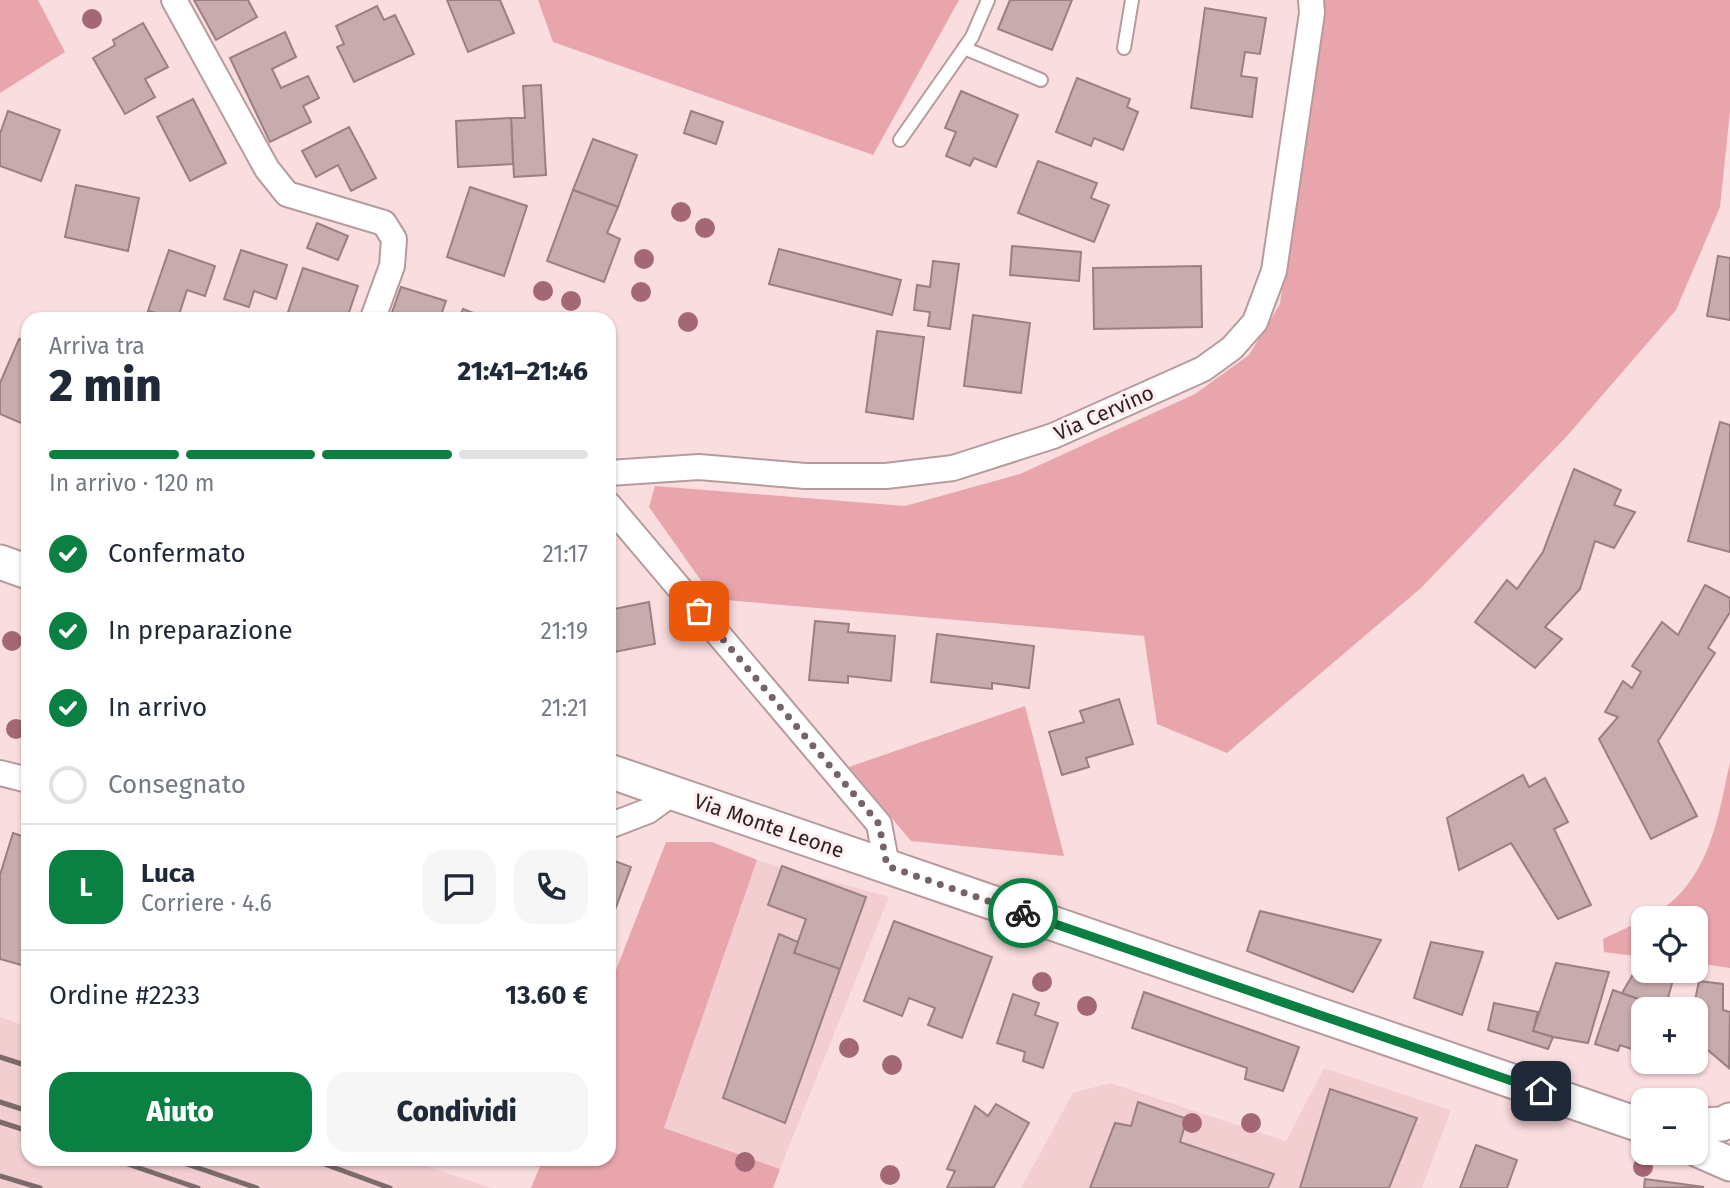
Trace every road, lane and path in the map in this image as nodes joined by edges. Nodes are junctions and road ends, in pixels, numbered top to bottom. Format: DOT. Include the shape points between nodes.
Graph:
graph roads {
  1 [pos="174,0"];
  2 [pos="989,0"];
  3 [pos="1132,0"];
  4 [pos="1311,0"];
  5 [pos="964,48"];
  6 [pos="1124,48"];
  7 [pos="1041,80"];
  8 [pos="900,140"];
  9 [pos="375,312"];
  10 [pos="616,473"];
  11 [pos="616,513"];
  12 [pos="0,562"];
  13 [pos="21,570"];
  14 [pos="0,773"];
  15 [pos="616,773"];
  16 [pos="21,778"];
  17 [pos="673,793"];
  18 [pos="616,823"];
  19 [pos="887,866"];
  20 [pos="1730,1121"];
  21 [pos="1631,1122"];
  22 [pos="1708,1125"];
  23 [pos="1708,1154"];
  24 [pos="1730,1164"];
  1 -- 9 [label="street" via="267,169 287,194 384,223 394,239 392,266"];
  2 -- 5 [label="lane"];
  3 -- 6 [label="lane"];
  4 -- 10 [label="street, Via Cervino" via="1274,271 1255,322 1232,348 1203,369 1053,436 953,468 886,476 805,476 699,467"];
  5 -- 7 [label="lane"];
  5 -- 8 [label="lane"];
  11 -- 19 [label="street" via="879,824"];
  12 -- 13 [label="street"];
  14 -- 16 [label="street"];
  15 -- 17 [label="street, Via Monte Leone"];
  17 -- 18 [label="street" via="648,811"];
  17 -- 19 [label="street, Via Monte Leone"];
  19 -- 21 [label="street, Via Monte Leone"];
  20 -- 22 [label="street"];
  23 -- 24 [label="street"];
}
